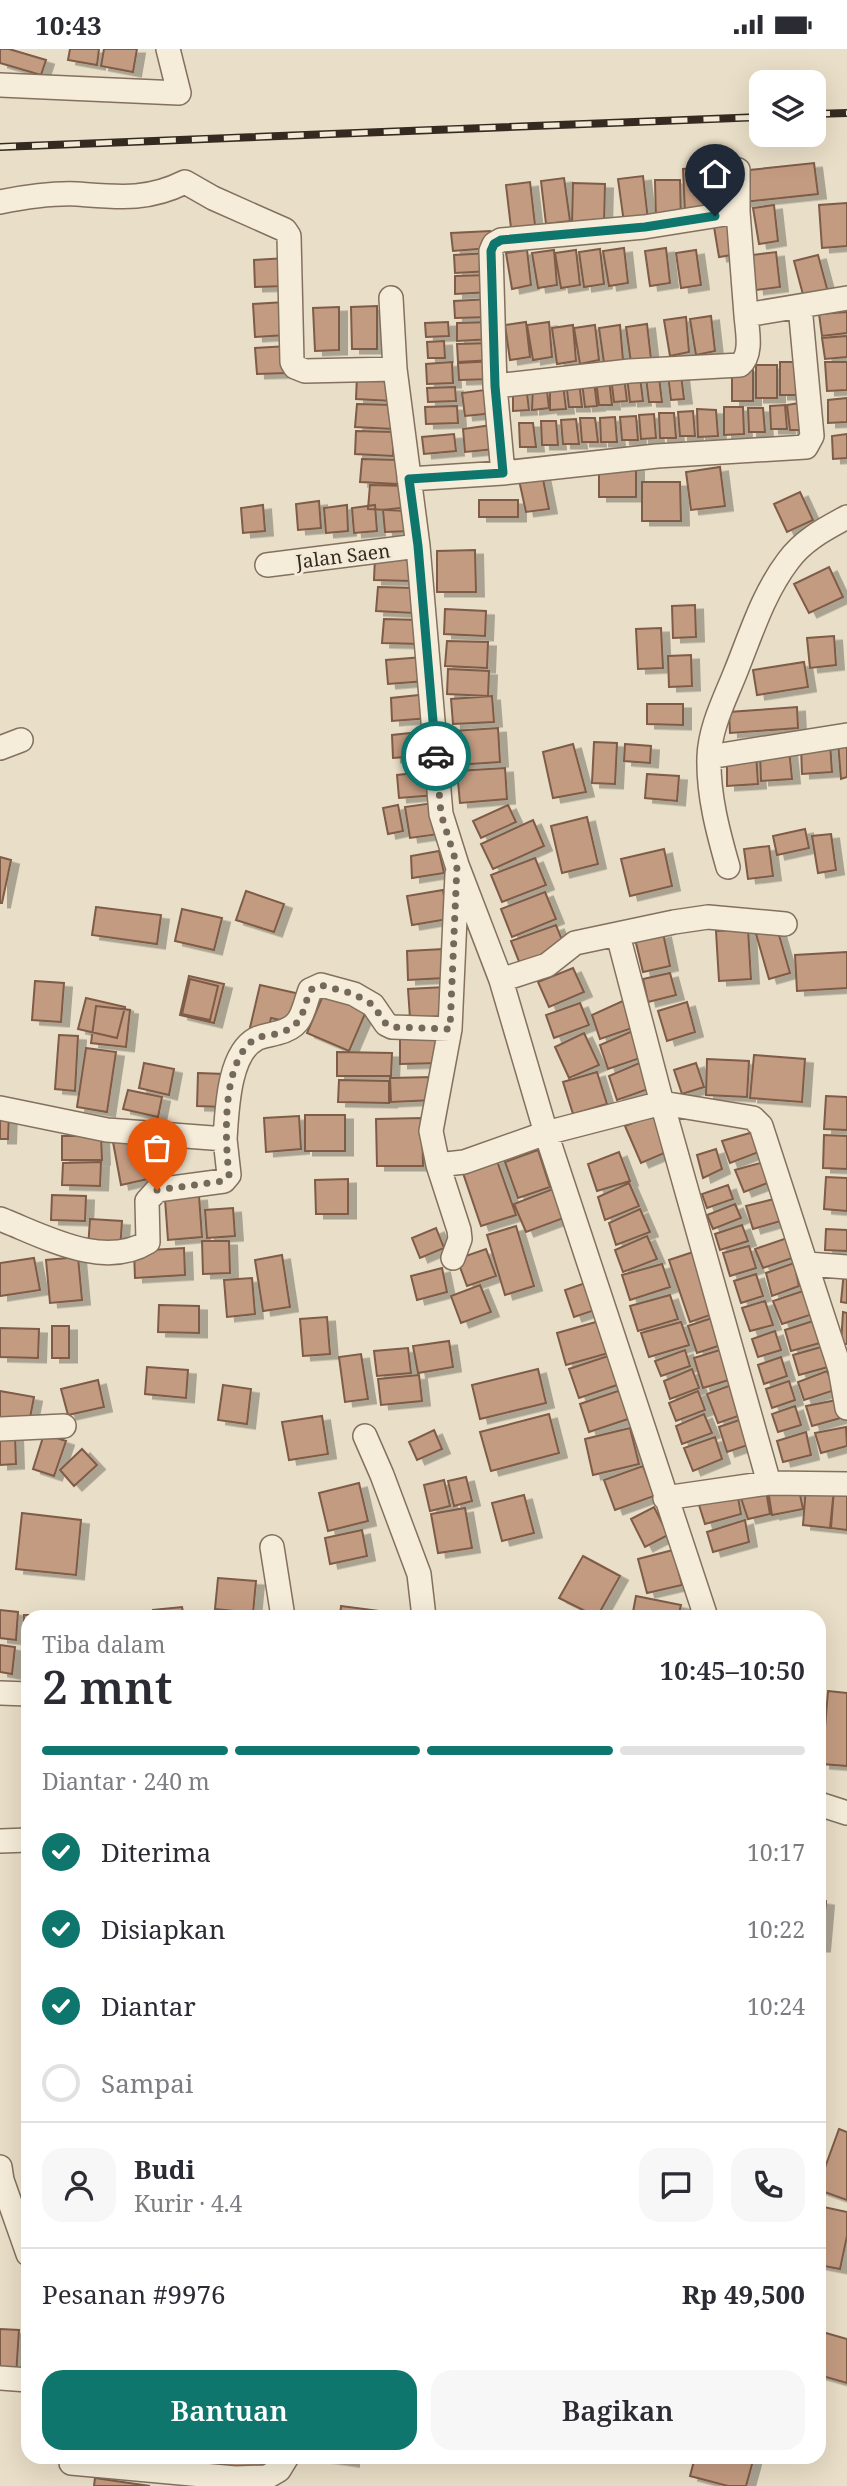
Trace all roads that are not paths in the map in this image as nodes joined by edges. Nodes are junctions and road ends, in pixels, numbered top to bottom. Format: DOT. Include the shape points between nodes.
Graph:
graph roads {
  1 [pos="168,49"];
  2 [pos="0,85"];
  3 [pos="738,170"];
  4 [pos="0,202"];
  5 [pos="738,212"];
  6 [pos="391,298"];
  7 [pos="847,298"];
  8 [pos="800,306"];
  9 [pos="746,315"];
  10 [pos="395,369"];
  11 [pos="495,386"];
  12 [pos="503,473"];
  13 [pos="409,479"];
  14 [pos="847,517"];
  15 [pos="418,546"];
  16 [pos="267,565"];
  17 [pos="847,735"];
  18 [pos="709,757"];
  19 [pos="457,865"];
  20 [pos="728,867"];
  21 [pos="785,924"];
  22 [pos="618,935"];
  23 [pos="500,980"];
  24 [pos="450,1029"];
  25 [pos="662,1103"];
  26 [pos="0,1108"];
  27 [pos="546,1133"];
  28 [pos="225,1139"];
  29 [pos="438,1165"];
  30 [pos="0,1219"];
  31 [pos="453,1258"];
  32 [pos="807,1263"];
  33 [pos="847,1267"];
  34 [pos="844,1369"];
  35 [pos="847,1408"];
  36 [pos="64,1426"];
  37 [pos="0,1429"];
  38 [pos="365,1436"];
  39 [pos="769,1483"];
  40 [pos="847,1483"];
  41 [pos="666,1498"];
  42 [pos="272,1547"];
  43 [pos="283,1610"];
  44 [pos="423,1610"];
  45 [pos="704,1610"];
  46 [pos="0,1693"];
  47 [pos="21,1693"];
  48 [pos="826,1806"];
  49 [pos="847,1813"];
  50 [pos="21,1840"];
  51 [pos="0,1841"];
  52 [pos="0,2167"];
  53 [pos="21,2234"];
  54 [pos="0,2378"];
  55 [pos="21,2380"];
  56 [pos="283,2464"];
  57 [pos="70,2469"];
  1 -- 2 [label="street" via="179,93"];
  3 -- 5 [label="street"];
  4 -- 10 [label="street" via="75,194 144,197 185,182 289,236 295,367 305,371"];
  5 -- 9 [label="street"];
  5 -- 11 [label="street" via="494,244"];
  6 -- 10 [label="street"];
  7 -- 8 [label="street"];
  8 -- 9 [label="street"];
  8 -- 12 [label="street" via="812,436 806,447 657,456"];
  9 -- 11 [label="street" via="748,350 740,365"];
  10 -- 13 [label="street"];
  11 -- 12 [label="street"];
  12 -- 13 [label="street"];
  13 -- 15 [label="street"];
  14 -- 18 [label="street" via="813,535 788,559 765,599 713,730"];
  15 -- 16 [label="street, Jalan Saen"];
  15 -- 19 [label="street" via="441,814"];
  17 -- 18 [label="street"];
  18 -- 20 [label="street" via="717,829"];
  19 -- 23 [label="street"];
  19 -- 24 [label="street"];
  21 -- 22 [label="street" via="708,917"];
  22 -- 23 [label="street" via="575,943 547,965"];
  22 -- 25 [label="street"];
  23 -- 27 [label="street"];
  24 -- 28 [label="street" via="392,1027 373,1005 354,994 321,985 310,990 298,1024 255,1039 242,1054 228,1091"];
  24 -- 29 [label="street" via="431,1131"];
  25 -- 27 [label="street"];
  25 -- 32 [label="street" via="753,1118 761,1126"];
  25 -- 39 [label="street"];
  26 -- 28 [label="street" via="107,1130"];
  27 -- 29 [label="street" via="464,1161"];
  27 -- 41 [label="street"];
  28 -- 30 [label="street" via="229,1175 224,1181 157,1190 147,1201 148,1242 138,1248 94,1251"];
  29 -- 31 [label="street" via="459,1230"];
  32 -- 33 [label="street"];
  32 -- 34 [label="street"];
  34 -- 35 [label="street"];
  36 -- 37 [label="street"];
  38 -- 44 [label="street" via="419,1574"];
  39 -- 40 [label="street"];
  39 -- 41 [label="street"];
  41 -- 45 [label="street"];
  42 -- 43 [label="street"];
  46 -- 47 [label="street"];
  48 -- 49 [label="street"];
  50 -- 51 [label="street"];
  52 -- 53 [label="street"];
  54 -- 55 [label="street"];
  56 -- 57 [label="street" via="267,2477 235,2479"];
}
